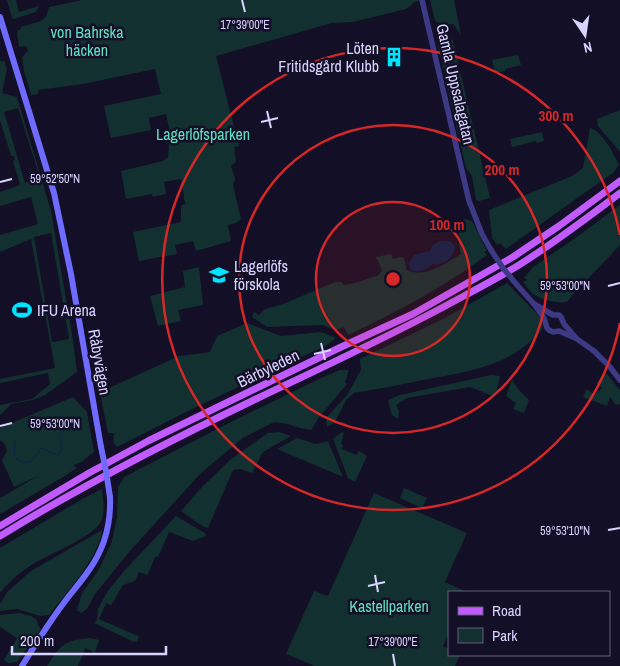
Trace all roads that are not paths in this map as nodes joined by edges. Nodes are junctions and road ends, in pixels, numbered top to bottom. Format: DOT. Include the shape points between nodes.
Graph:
graph roads {
  1 [pos="422,0"];
  2 [pos="0,16"];
  3 [pos="620,181"];
  4 [pos="620,193"];
  5 [pos="534,304"];
  6 [pos="552,315"];
  7 [pos="546,323"];
  8 [pos="564,324"];
  9 [pos="559,331"];
  10 [pos="576,339"];
  11 [pos="620,380"];
  12 [pos="0,526"];
  13 [pos="0,536"];
  14 [pos="22,666"];
  1 -- 5 [label="street, Gamla Uppsalagatan, bridge" via="469,201 491,250"];
  2 -- 14 [label="main road, Råbyvägen, bridge" via="54,193 110,497 109,521 103,544"];
  3 -- 12 [label="main road, Bärbyleden" via="513,257 421,310 148,441"];
  4 -- 13 [label="main road, Bärbyleden" via="564,236 481,287 153,450"];
  5 -- 6 [label="street, Gamla Uppsalagatan"];
  5 -- 7 [label="street, Gamla Uppsalagatan"];
  6 -- 7 [label="street"];
  6 -- 8 [label="street" via="562,317"];
  7 -- 9 [label="street" via="551,331"];
  8 -- 9 [label="street"];
  8 -- 10 [label="street"];
  9 -- 10 [label="street"];
  10 -- 11 [label="street" via="594,352"];
}
